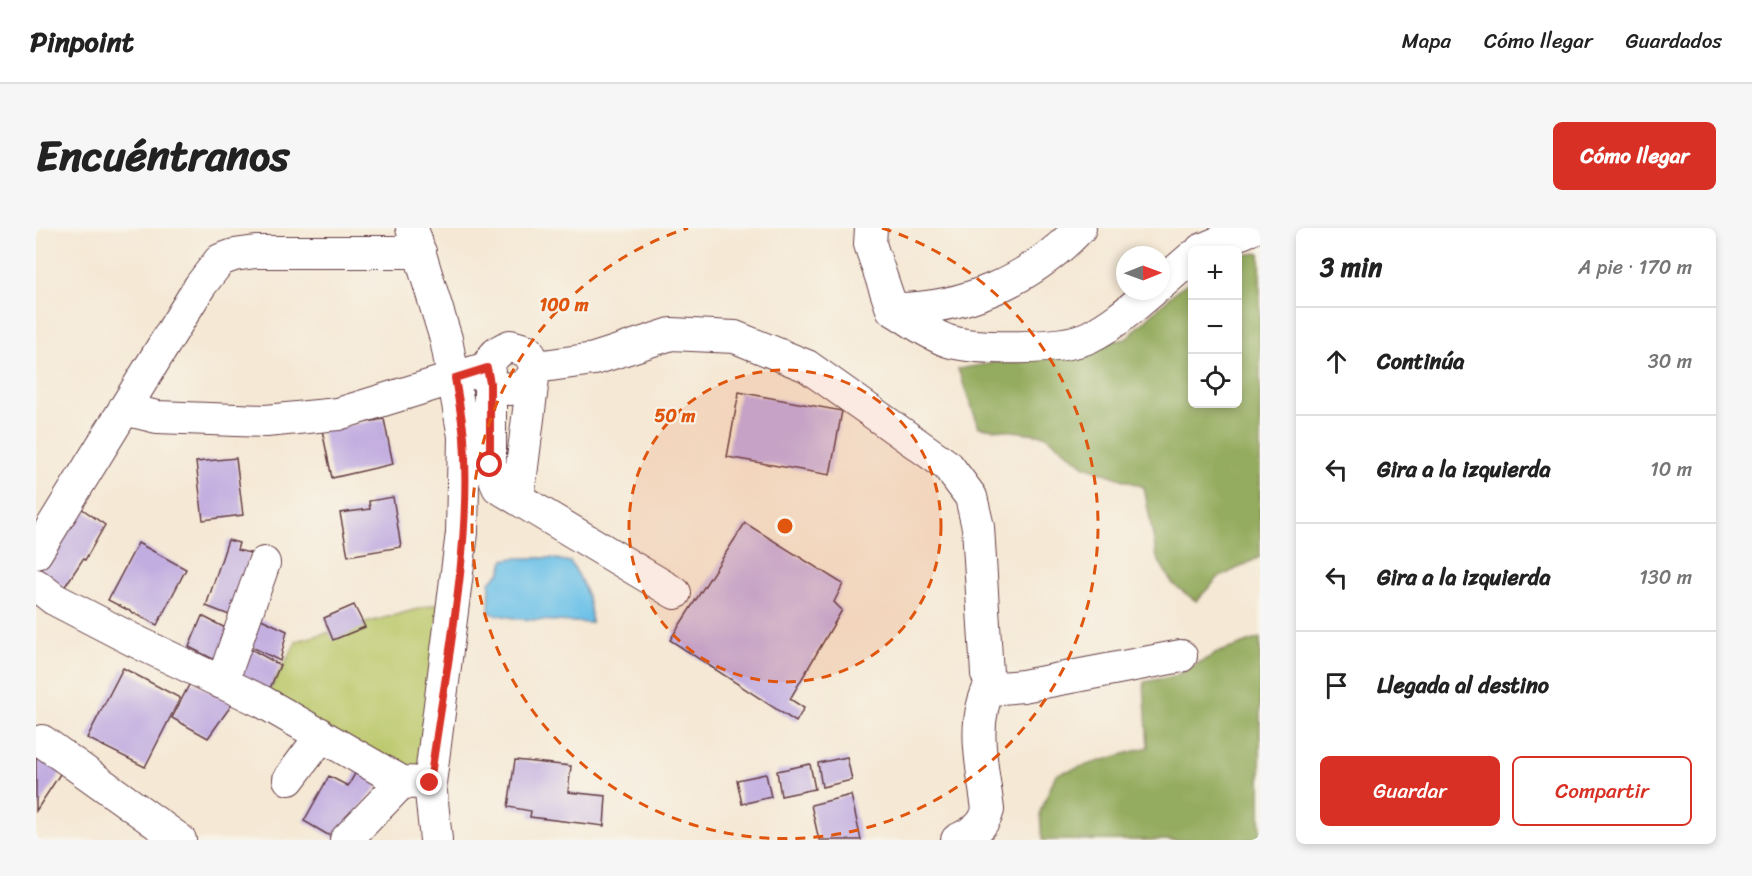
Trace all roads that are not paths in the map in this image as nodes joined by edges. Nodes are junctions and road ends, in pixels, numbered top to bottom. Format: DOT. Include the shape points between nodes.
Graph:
graph roads {
  1 [pos="871,228"];
  2 [pos="1080,228"];
  3 [pos="1253,228"];
  4 [pos="416,240"];
  5 [pos="1210,246"];
  6 [pos="1188,260"];
  7 [pos="1170,276"];
  8 [pos="1141,300"];
  9 [pos="892,309"];
  10 [pos="535,373"];
  11 [pos="488,375"];
  12 [pos="455,378"];
  13 [pos="124,409"];
  14 [pos="518,499"];
  15 [pos="36,553"];
  16 [pos="264,563"];
  17 [pos="36,585"];
  18 [pos="675,593"];
  19 [pos="1181,656"];
  20 [pos="222,683"];
  21 [pos="991,684"];
  22 [pos="319,733"];
  23 [pos="42,741"];
  24 [pos="289,779"];
  25 [pos="416,783"];
  26 [pos="180,840"];
  27 [pos="346,840"];
  28 [pos="436,840"];
  29 [pos="957,840"];
  1 -- 9 [label="street" via="870,244"];
  2 -- 9 [label="street" via="1059,250 977,297 922,309"];
  3 -- 5 [label="street"];
  4 -- 12 [label="street"];
  4 -- 13 [label="street" via="256,252 220,260"];
  6 -- 7 [label="street"];
  8 -- 9 [label="street" via="1114,323 1086,338 1039,346 988,346 948,340"];
  10 -- 11 [label="street" via="528,351 510,346 493,356"];
  10 -- 14 [label="street"];
  10 -- 21 [label="street" via="671,334 735,337 807,366 948,466 971,497 978,527 987,674"];
  11 -- 12 [label="street"];
  11 -- 14 [label="street" via="490,465 498,487"];
  12 -- 13 [label="street" via="338,414 266,421 157,417"];
  12 -- 25 [label="street" via="464,436 465,495 456,599"];
  13 -- 15 [label="street"];
  14 -- 18 [label="street"];
  16 -- 20 [label="street"];
  17 -- 20 [label="street" via="74,609"];
  19 -- 21 [label="street" via="1023,686 1001,688"];
  20 -- 22 [label="street"];
  21 -- 29 [label="street" via="981,703 978,721 988,810 975,832"];
  22 -- 24 [label="street" via="319,740"];
  22 -- 25 [label="street"];
  23 -- 26 [label="street"];
  25 -- 27 [label="street"];
  25 -- 28 [label="street"];
}
